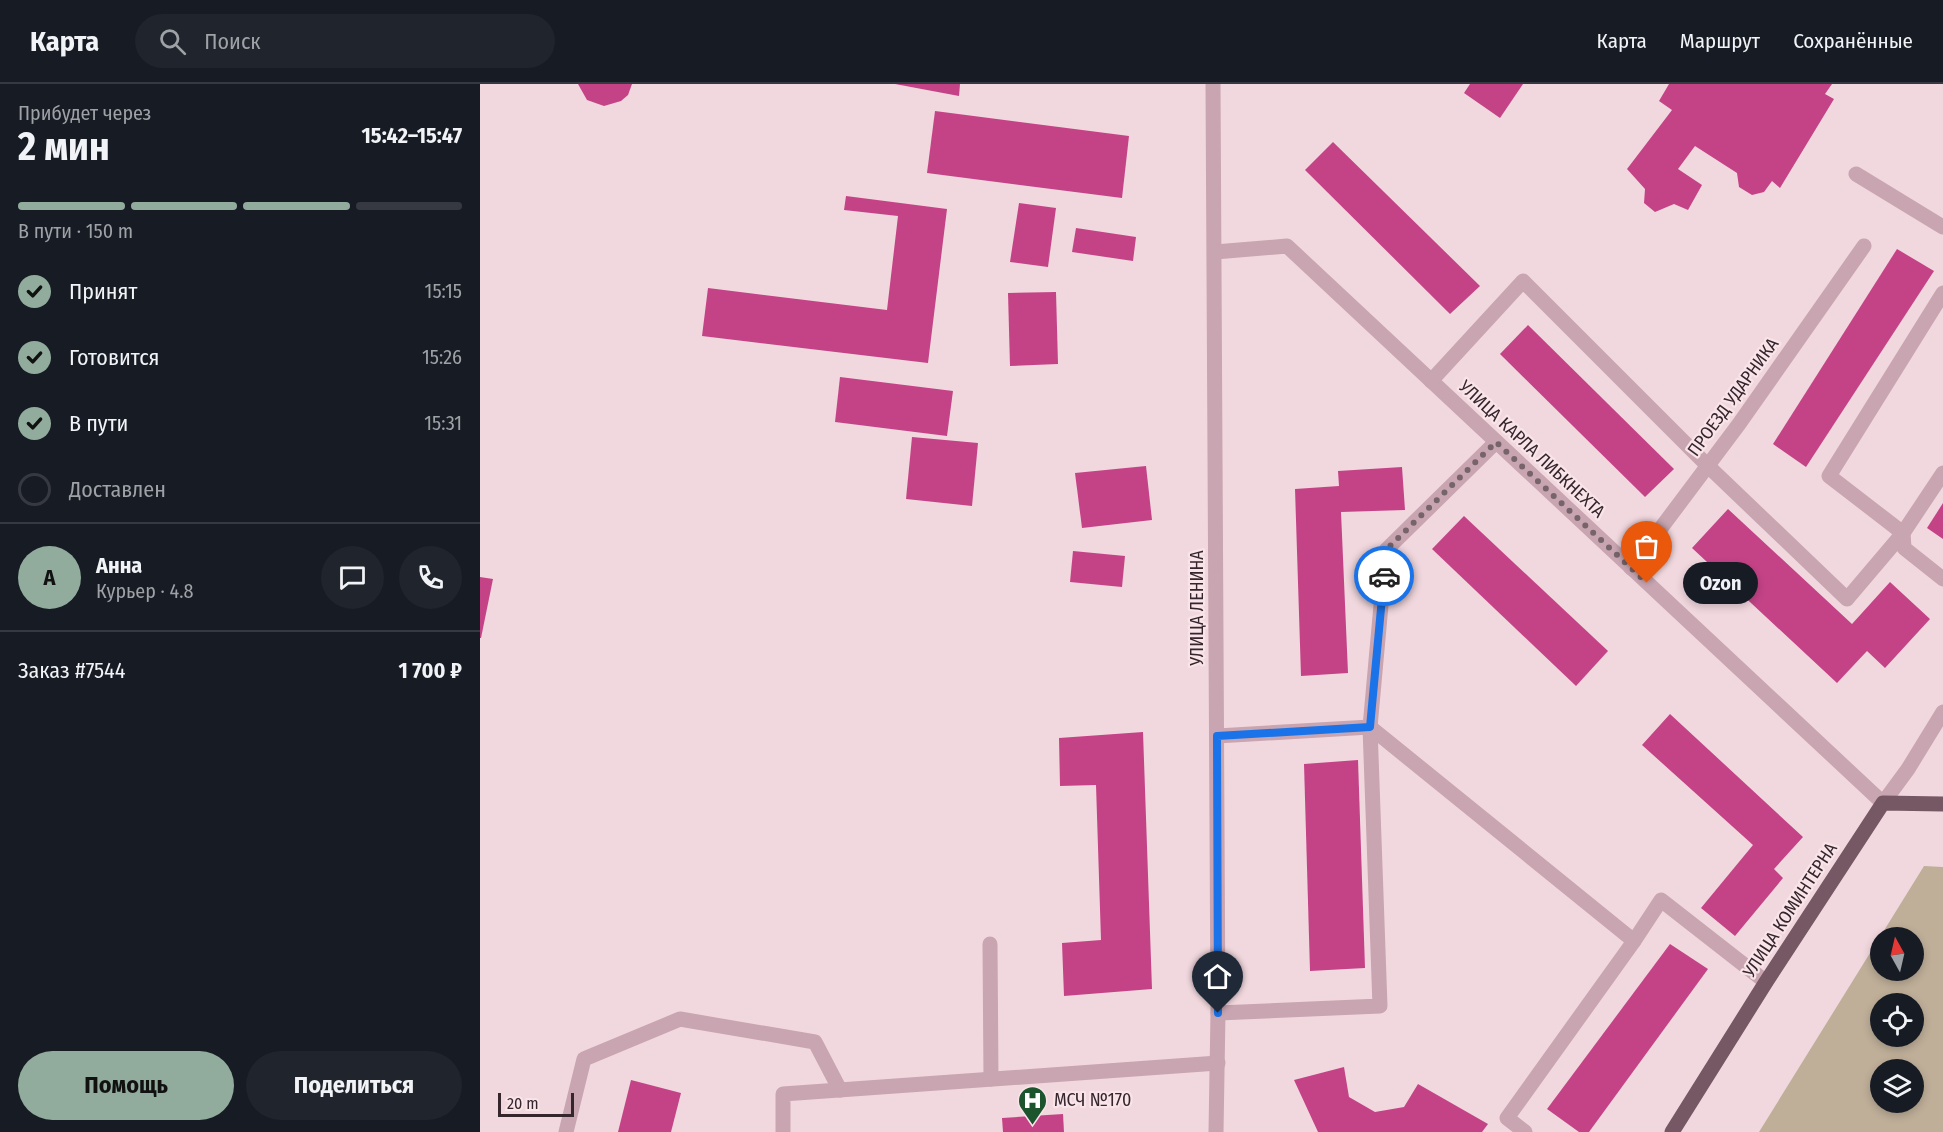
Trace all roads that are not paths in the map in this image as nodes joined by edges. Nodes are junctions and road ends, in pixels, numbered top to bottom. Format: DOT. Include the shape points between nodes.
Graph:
graph roads {
  1 [pos="1213,84"];
  2 [pos="1856,174"];
  3 [pos="1943,227"];
  4 [pos="1864,246"];
  5 [pos="1215,252"];
  6 [pos="1943,293"];
  7 [pos="1431,381"];
  8 [pos="1496,442"];
  9 [pos="1708,466"];
  10 [pos="1943,473"];
  11 [pos="1903,533"];
  12 [pos="1631,568"];
  13 [pos="1943,579"];
  14 [pos="1943,712"];
  15 [pos="1370,727"];
  16 [pos="1217,736"];
  17 [pos="1883,803"];
  18 [pos="1943,804"];
  19 [pos="1634,941"];
  20 [pos="990,944"];
  21 [pos="1766,982"];
  22 [pos="1218,1013"];
  23 [pos="1218,1063"];
  24 [pos="991,1079"];
  25 [pos="840,1090"];
  26 [pos="566,1132"];
  27 [pos="783,1132"];
  28 [pos="1216,1132"];
  29 [pos="1525,1132"];
  30 [pos="1672,1132"];
  1 -- 5 [label="street, УЛИЦА ЛЕНИНА"];
  2 -- 3 [label="street"];
  4 -- 9 [label="street, ПРОЕЗД УДАРНИКА"];
  5 -- 7 [label="street, УЛИЦА КАРЛА ЛИБКНЕХТА" via="1287,246"];
  5 -- 16 [label="street, УЛИЦА ЛЕНИНА"];
  6 -- 11 [label="street" via="1829,476"];
  7 -- 8 [label="street, УЛИЦА КАРЛА ЛИБКНЕХТА"];
  7 -- 9 [label="street" via="1523,281"];
  8 -- 12 [label="street, УЛИЦА КАРЛА ЛИБКНЕХТА"];
  8 -- 15 [label="street" via="1386,550"];
  9 -- 11 [label="street" via="1848,600"];
  9 -- 12 [label="street, ПРОЕЗД УДАРНИКА"];
  10 -- 11 [label="street"];
  11 -- 13 [label="street" via="1904,548"];
  12 -- 17 [label="street, УЛИЦА КАРЛА ЛИБКНЕХТА"];
  14 -- 17 [label="street, УЛИЦА КОМИНТЕРНА"];
  15 -- 16 [label="street"];
  15 -- 19 [label="street"];
  15 -- 22 [label="street" via="1380,1006"];
  16 -- 22 [label="street, УЛИЦА ЛЕНИНА"];
  17 -- 18 [label="main road"];
  17 -- 21 [label="main road, УЛИЦА КОМИНТЕРНА"];
  19 -- 21 [label="street" via="1661,900"];
  19 -- 29 [label="street" via="1507,1118"];
  20 -- 24 [label="street"];
  21 -- 30 [label="main road, УЛИЦА КОМИНТЕРНА"];
  22 -- 23 [label="street, УЛИЦА ЛЕНИНА"];
  23 -- 24 [label="street"];
  23 -- 28 [label="street, УЛИЦА ЛЕНИНА"];
  24 -- 25 [label="street"];
  25 -- 26 [label="street" via="815,1042 680,1019 584,1059"];
  25 -- 27 [label="street" via="783,1094"];
}
